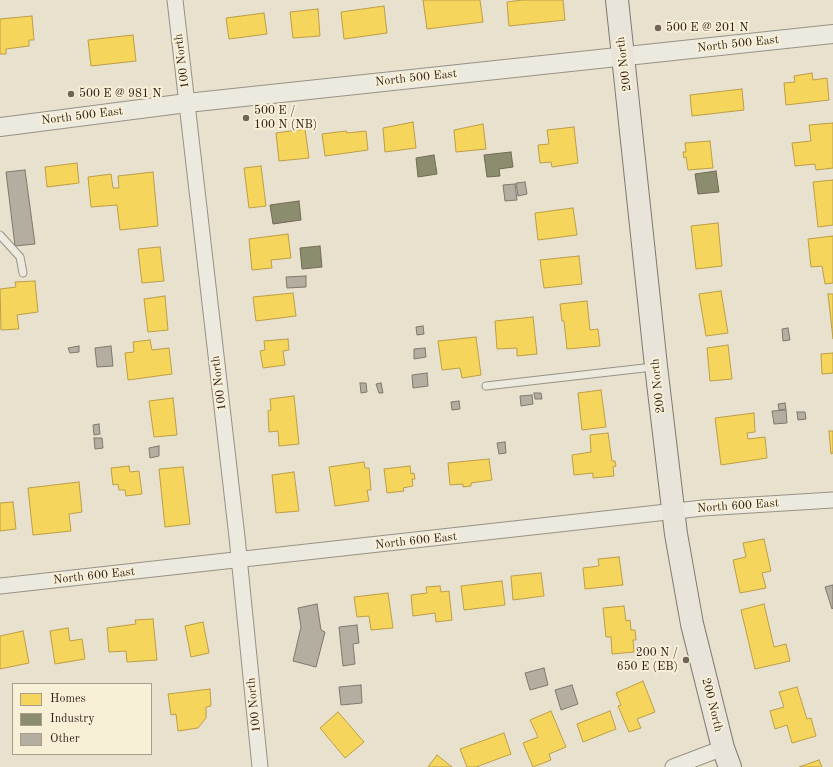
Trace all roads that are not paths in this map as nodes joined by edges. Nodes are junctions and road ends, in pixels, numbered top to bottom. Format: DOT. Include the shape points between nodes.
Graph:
graph roads {
  1 [pos="175,0"];
  2 [pos="617,0"];
  3 [pos="833,34"];
  4 [pos="623,57"];
  5 [pos="187,103"];
  6 [pos="0,127"];
  7 [pos="0,235"];
  8 [pos="23,273"];
  9 [pos="656,366"];
  10 [pos="486,386"];
  11 [pos="833,500"];
  12 [pos="673,512"];
  13 [pos="239,560"];
  14 [pos="0,586"];
  15 [pos="727,757"];
  16 [pos="260,767"];
  17 [pos="673,767"];
  1 -- 5 [label="street, 100 North"];
  2 -- 4 [label="main road, 200 North"];
  3 -- 4 [label="street, North 500 East"];
  4 -- 5 [label="street, North 500 East"];
  4 -- 9 [label="main road, 200 North"];
  5 -- 6 [label="street, North 500 East"];
  5 -- 13 [label="street, 100 North"];
  7 -- 8 [label="lane" via="20,257"];
  9 -- 10 [label="lane"];
  9 -- 12 [label="main road, 200 North"];
  11 -- 12 [label="street, North 600 East"];
  12 -- 13 [label="street, North 600 East"];
  12 -- 15 [label="main road, 200 North" via="692,624"];
  13 -- 14 [label="street, North 600 East"];
  13 -- 16 [label="street, 100 North"];
  15 -- 17 [label="street"];
}
